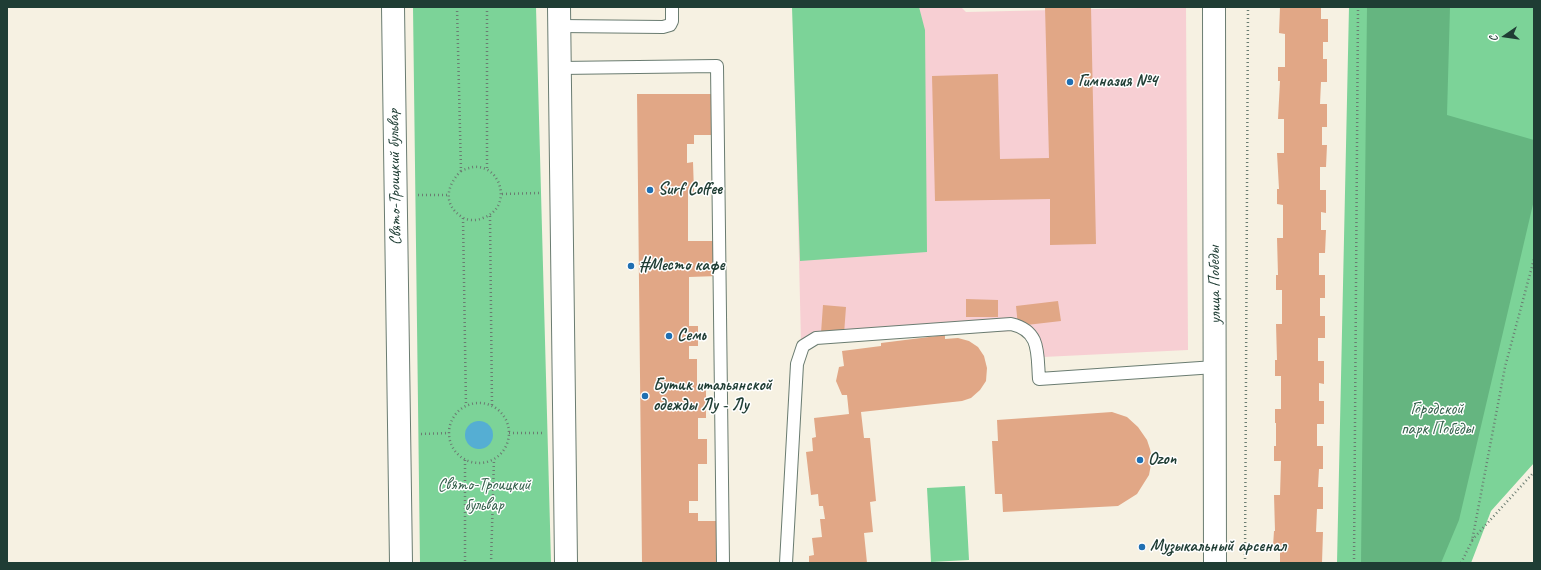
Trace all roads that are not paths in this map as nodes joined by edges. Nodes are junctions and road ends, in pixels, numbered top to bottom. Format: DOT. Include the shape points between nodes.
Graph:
graph roads {
  1 [pos="393,7"];
  2 [pos="672,7"];
  3 [pos="1214,7"];
  4 [pos="559,16"];
  5 [pos="560,68"];
  6 [pos="1216,366"];
  7 [pos="401,563"];
  8 [pos="566,563"];
  9 [pos="723,563"];
  10 [pos="786,563"];
  11 [pos="1215,563"];
  1 -- 7 [label="street, Свято-Троицкий бульвар"];
  2 -- 4 [label="lane" via="672,21 670,25 663,27"];
  3 -- 6 [label="street, улица Победы"];
  4 -- 5 [label="street"];
  5 -- 8 [label="street"];
  5 -- 9 [label="lane" via="717,66"];
  6 -- 10 [label="lane" via="1039,379 1036,345 1030,332 1011,324 816,338 803,346 796,364"];
  6 -- 11 [label="street, улица Победы"];
}
